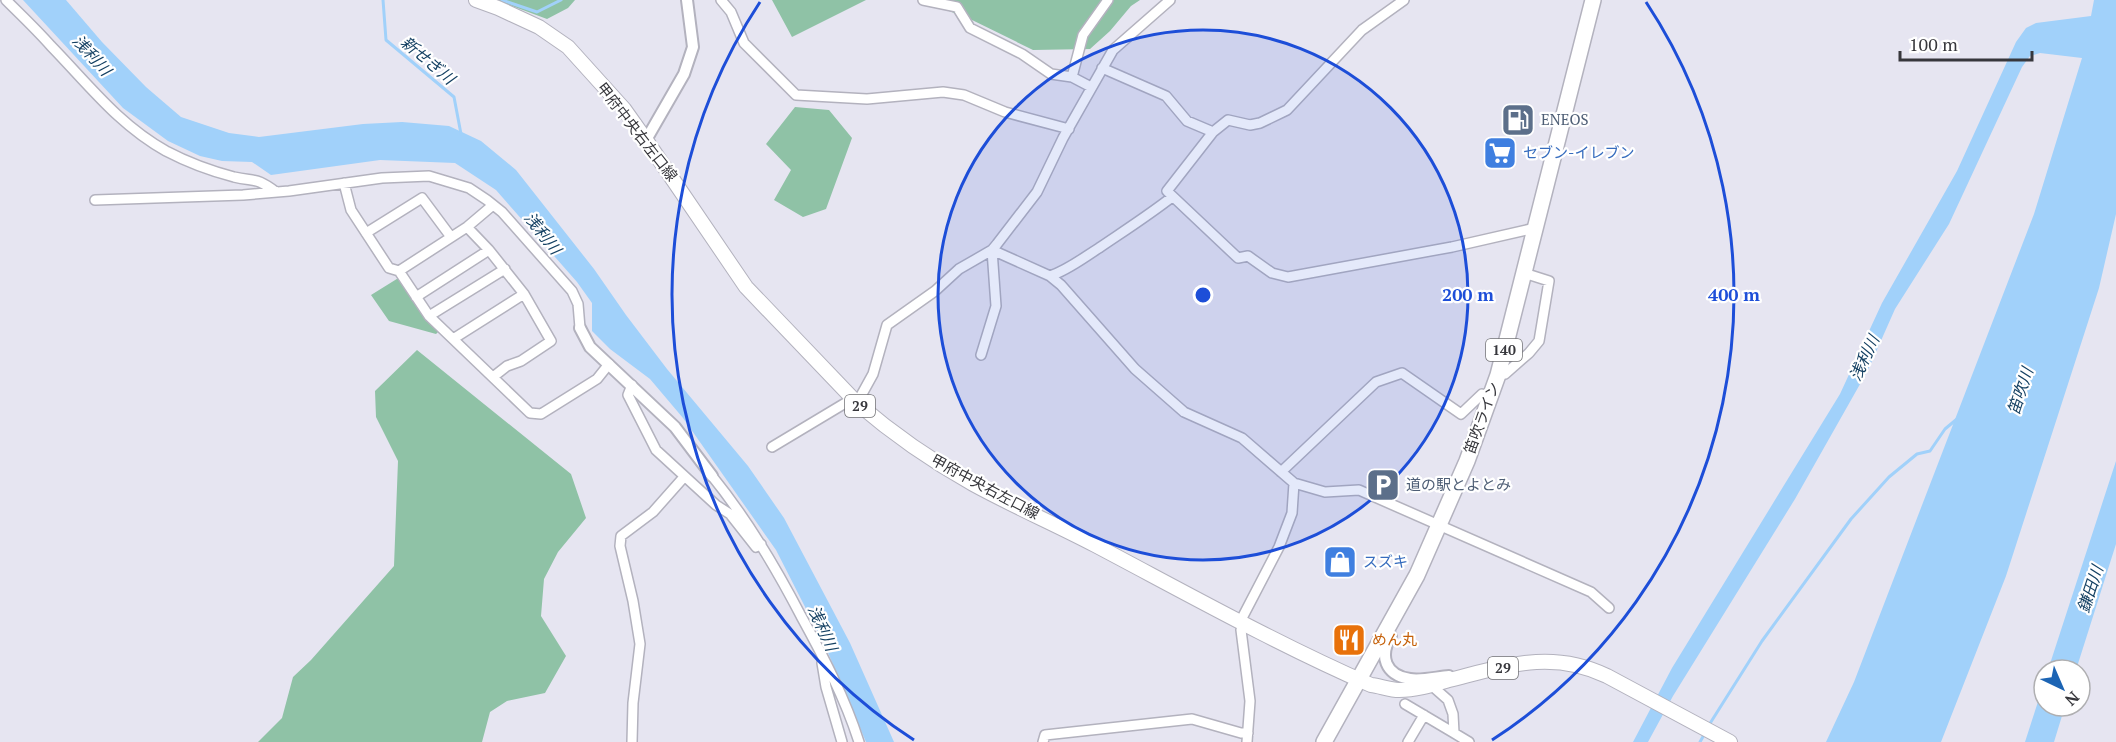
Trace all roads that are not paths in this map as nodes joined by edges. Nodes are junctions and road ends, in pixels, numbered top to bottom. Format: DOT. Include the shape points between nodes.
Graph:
graph roads {
  1 [pos="6,0"];
  2 [pos="476,0"];
  3 [pos="687,0"];
  4 [pos="721,0"];
  5 [pos="923,0"];
  6 [pos="1108,0"];
  7 [pos="1170,0"];
  8 [pos="1404,0"];
  9 [pos="1593,0"];
  10 [pos="1102,68"];
  11 [pos="1072,77"];
  12 [pos="1091,87"];
  13 [pos="1069,129"];
  14 [pos="1213,132"];
  15 [pos="646,140"];
  16 [pos="344,183"];
  17 [pos="276,192"];
  18 [pos="1172,197"];
  19 [pos="95,200"];
  20 [pos="493,205"];
  21 [pos="467,227"];
  22 [pos="1535,228"];
  23 [pos="366,233"];
  24 [pos="451,237"];
  25 [pos="489,250"];
  26 [pos="992,250"];
  27 [pos="505,268"];
  28 [pos="399,271"];
  29 [pos="1524,273"];
  30 [pos="1050,276"];
  31 [pos="524,294"];
  32 [pos="417,297"];
  33 [pos="429,316"];
  34 [pos="580,328"];
  35 [pos="453,339"];
  36 [pos="981,355"];
  37 [pos="609,364"];
  38 [pos="1498,375"];
  39 [pos="493,377"];
  40 [pos="632,385"];
  41 [pos="1490,396"];
  42 [pos="855,401"];
  43 [pos="772,447"];
  44 [pos="1281,472"];
  45 [pos="712,476"];
  46 [pos="684,477"];
  47 [pos="1294,483"];
  48 [pos="1439,526"];
  49 [pos="761,544"];
  50 [pos="1417,575"];
  51 [pos="1609,608"];
  52 [pos="1241,622"];
  53 [pos="819,649"];
  54 [pos="1468,675"];
  55 [pos="1358,679"];
  56 [pos="1431,685"];
  57 [pos="1405,704"];
  58 [pos="1424,715"];
  59 [pos="1454,733"];
  60 [pos="840,738"];
  61 [pos="1248,738"];
  62 [pos="632,742"];
  63 [pos="831,742"];
  64 [pos="859,742"];
  65 [pos="1043,742"];
  66 [pos="1324,742"];
  67 [pos="1408,742"];
  68 [pos="1468,742"];
  69 [pos="1730,742"];
  1 -- 17 [label="street" via="100,100 136,132 198,166 262,182"];
  2 -- 15 [label="main road, 甲府中央右左口線 / 29" via="540,27 568,48"];
  3 -- 15 [label="street" via="693,47 684,74"];
  4 -- 13 [label="street" via="731,12 744,43 796,95 884,98 943,92 964,95 1005,112"];
  5 -- 11 [label="street" via="957,7 970,28 1022,54 1051,74"];
  6 -- 11 [label="street" via="1083,35"];
  7 -- 10 [label="street" via="1113,50"];
  8 -- 14 [label="street" via="1362,30 1287,110 1250,125 1228,120"];
  9 -- 22 [label="highway, 笛吹ライン / 140"];
  10 -- 12 [label="street"];
  10 -- 14 [label="street" via="1166,96 1187,121"];
  11 -- 12 [label="street"];
  12 -- 13 [label="street"];
  13 -- 26 [label="street" via="1037,192"];
  14 -- 18 [label="street" via="1167,191"];
  15 -- 42 [label="main road, 甲府中央右左口線 / 29" via="746,287"];
  16 -- 17 [label="street"];
  16 -- 20 [label="street" via="429,176 469,188"];
  16 -- 23 [label="street" via="351,210"];
  17 -- 19 [label="street"];
  18 -- 22 [label="street" via="1238,258 1248,256 1272,273 1288,277"];
  18 -- 30 [label="street" via="1080,261"];
  20 -- 21 [label="street"];
  20 -- 34 [label="street" via="572,291 578,304"];
  21 -- 24 [label="street"];
  21 -- 25 [label="street"];
  22 -- 29 [label="highway, 笛吹ライン / 140"];
  23 -- 24 [label="street" via="422,198"];
  23 -- 28 [label="street" via="389,268"];
  24 -- 28 [label="street"];
  25 -- 27 [label="street"];
  25 -- 32 [label="street"];
  26 -- 30 [label="street"];
  26 -- 36 [label="street" via="996,306"];
  26 -- 42 [label="street" via="959,269 887,325 873,374"];
  27 -- 31 [label="street"];
  27 -- 33 [label="street"];
  28 -- 32 [label="street"];
  29 -- 38 [label="highway, 笛吹ライン / 140"];
  29 -- 38 [label="street" via="1549,281 1539,341 1505,374"];
  30 -- 44 [label="street" via="1165,396 1184,412 1242,438"];
  31 -- 35 [label="street"];
  31 -- 39 [label="street" via="551,341"];
  32 -- 33 [label="street"];
  33 -- 35 [label="street"];
  34 -- 37 [label="street" via="590,347"];
  35 -- 39 [label="street"];
  37 -- 39 [label="street" via="597,380 541,414 530,412"];
  37 -- 40 [label="street"];
  38 -- 41 [label="highway, 笛吹ライン / 140"];
  40 -- 45 [label="street" via="675,427"];
  40 -- 46 [label="street" via="628,395 656,450"];
  41 -- 44 [label="street" via="1482,394 1461,414 1402,373 1376,382"];
  41 -- 48 [label="highway, 笛吹ライン / 140"];
  42 -- 43 [label="street"];
  42 -- 52 [label="main road, 甲府中央右左口線 / 29" via="918,450 975,485"];
  44 -- 47 [label="street"];
  45 -- 49 [label="street"];
  46 -- 49 [label="street" via="730,514 756,547"];
  46 -- 62 [label="street" via="653,512 621,536 640,644"];
  47 -- 48 [label="street" via="1325,492 1359,490"];
  47 -- 52 [label="street" via="1292,513"];
  48 -- 50 [label="highway, 笛吹ライン / 140"];
  48 -- 51 [label="street" via="1591,592"];
  49 -- 53 [label="street"];
  50 -- 54 [label="street" via="1401,619 1387,643 1386,664 1395,675 1412,680"];
  50 -- 55 [label="highway, 笛吹ライン / 140"];
  52 -- 55 [label="main road, 甲府中央右左口線 / 29"];
  52 -- 61 [label="street" via="1250,701"];
  53 -- 60 [label="street"];
  53 -- 64 [label="street"];
  54 -- 56 [label="main road, 甲府中央右左口線 / 29"];
  54 -- 69 [label="main road, 甲府中央右左口線 / 29" via="1556,660 1593,669"];
  55 -- 56 [label="main road, 甲府中央右左口線 / 29" via="1395,690"];
  55 -- 66 [label="highway, 笛吹ライン / 140"];
  56 -- 59 [label="street" via="1448,700"];
  57 -- 58 [label="street"];
  58 -- 59 [label="street"];
  58 -- 67 [label="street"];
  59 -- 68 [label="street"];
  60 -- 63 [label="street"];
  61 -- 65 [label="street" via="1192,719 1045,735"];
}
